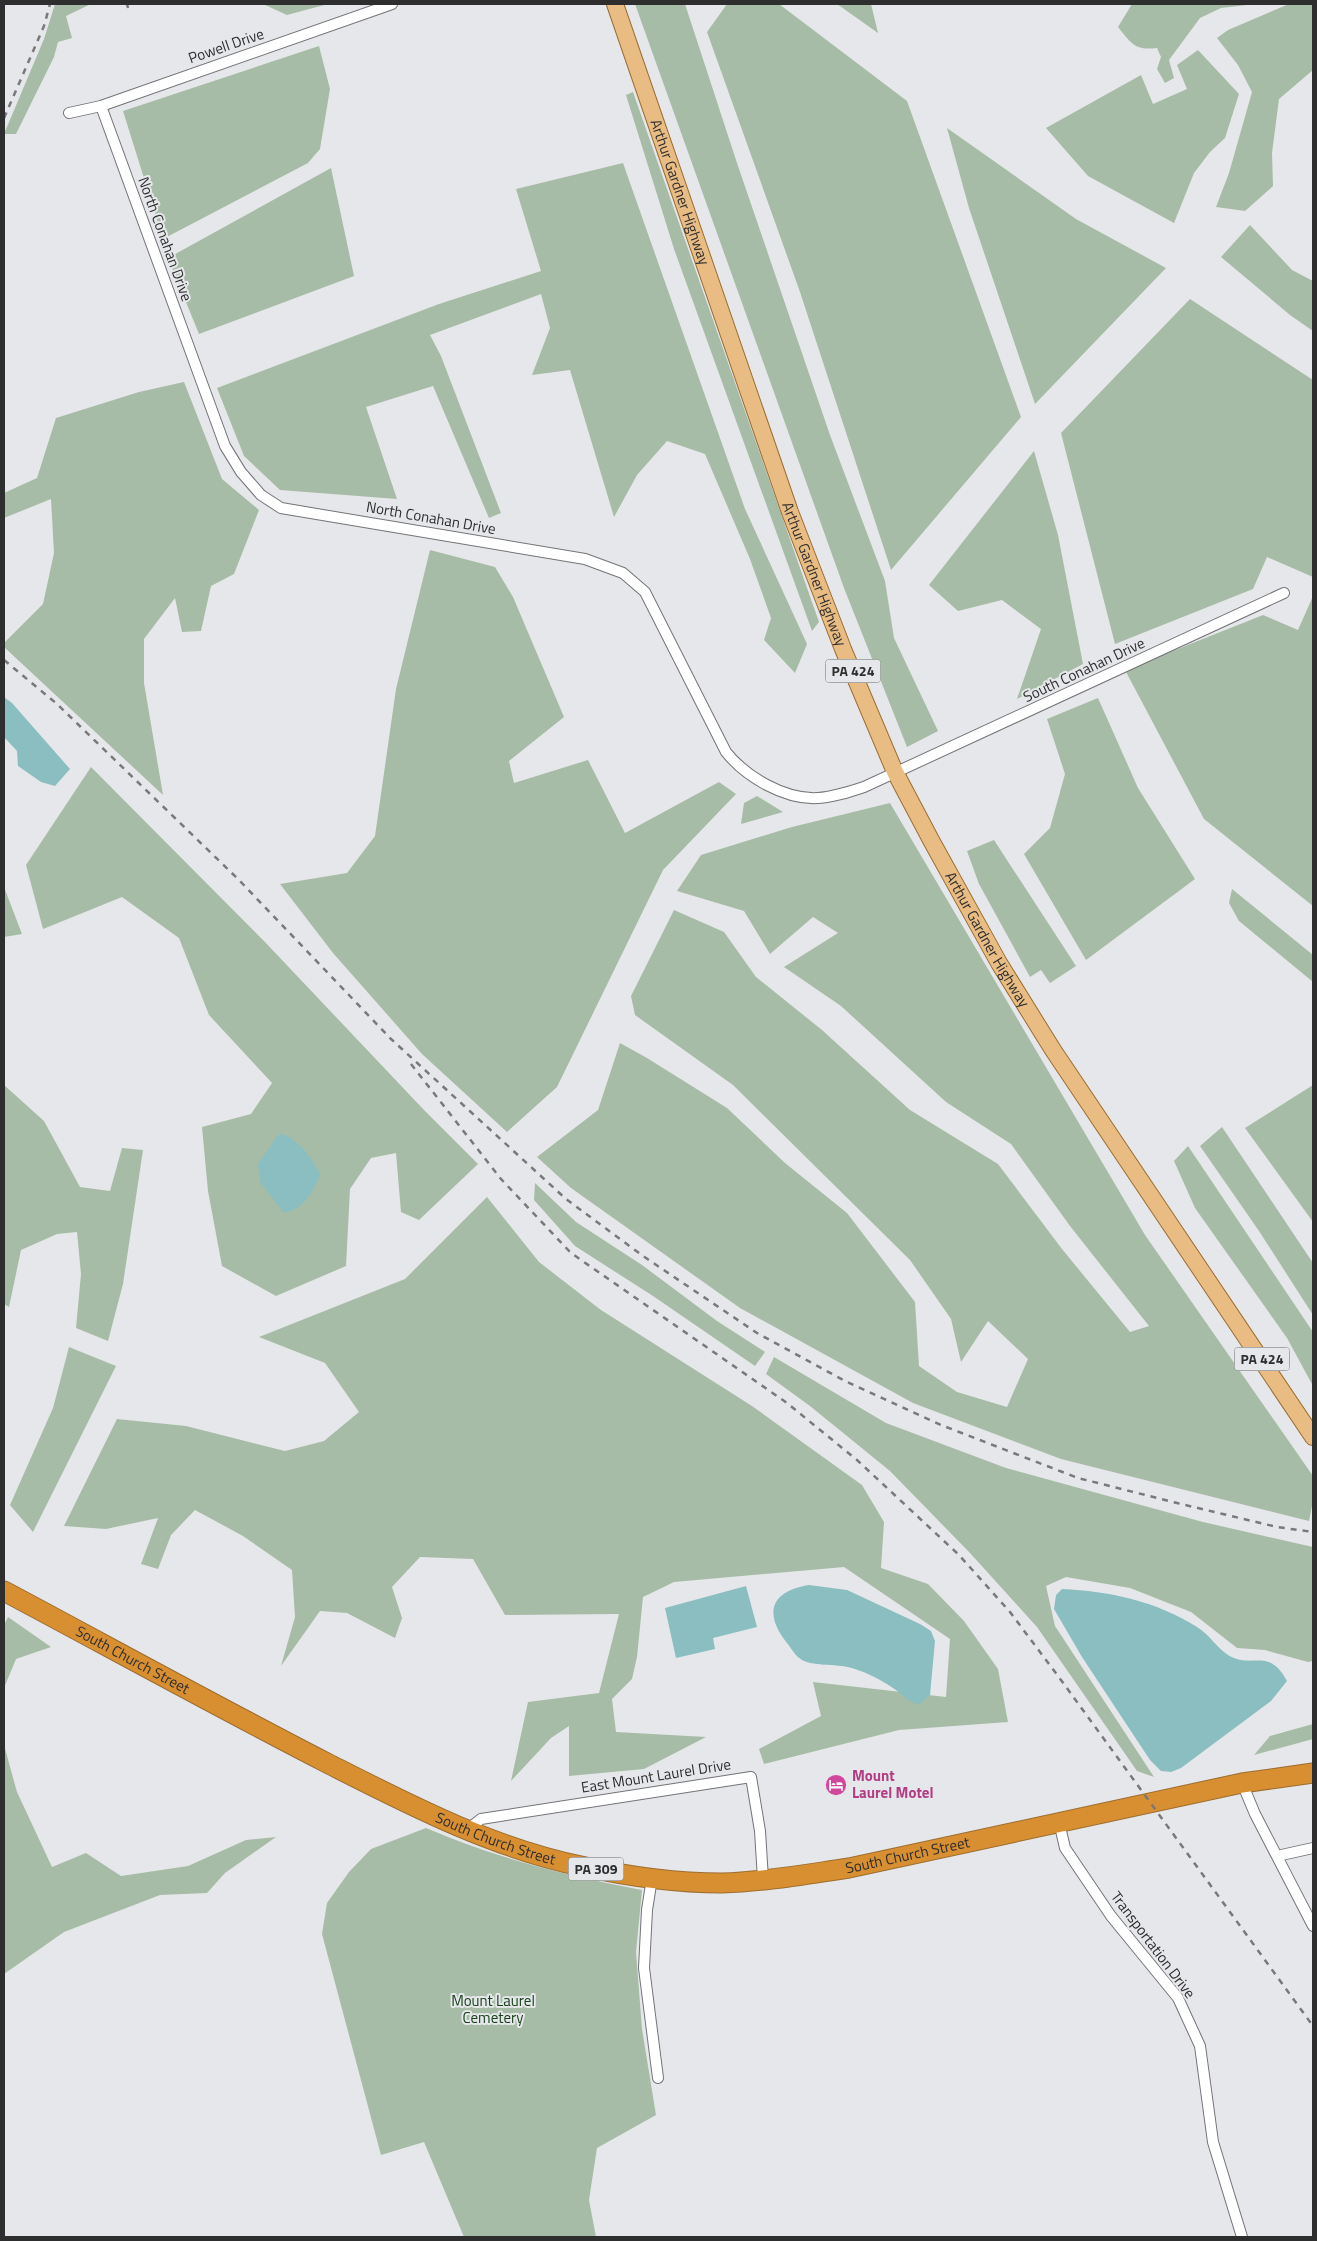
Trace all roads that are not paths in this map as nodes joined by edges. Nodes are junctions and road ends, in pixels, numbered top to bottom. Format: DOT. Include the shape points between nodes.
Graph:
graph roads {
  1 [pos="392,4"];
  2 [pos="614,4"];
  3 [pos="101,106"];
  4 [pos="68,113"];
  5 [pos="1284,593"];
  6 [pos="895,772"];
  7 [pos="1210,1281"];
  8 [pos="1313,1426"];
  9 [pos="1313,1438"];
  10 [pos="4,1590"];
  11 [pos="1313,1761"];
  12 [pos="1313,1773"];
  13 [pos="1242,1783"];
  14 [pos="1059,1822"];
  15 [pos="468,1829"];
  16 [pos="1313,1848"];
  17 [pos="1277,1856"];
  18 [pos="652,1878"];
  19 [pos="763,1879"];
  20 [pos="1313,1926"];
  21 [pos="658,2078"];
  22 [pos="1242,2237"];
  1 -- 3 [label="street, Powell Drive"];
  2 -- 6 [label="main road, Arthur Gardner Highway / PA 424" via="790,512"];
  3 -- 4 [label="street, Powell Drive"];
  3 -- 6 [label="street, North Conahan Drive" via="225,446 260,495 282,508 584,559 623,573 645,592 735,764 760,781 790,795 816,798 843,794"];
  5 -- 6 [label="street, South Conahan Drive"];
  6 -- 7 [label="main road, Arthur Gardner Highway / PA 424" via="1000,963 1053,1050"];
  7 -- 8 [label="main road, Arthur Gardner Highway / PA 424"];
  7 -- 9 [label="main road, Arthur Gardner Highway / PA 424"];
  10 -- 15 [label="highway, South Church Street / PA 309" via="273,1735 375,1787"];
  11 -- 13 [label="highway, South Church Street / PA 309"];
  12 -- 13 [label="highway, South Church Street / PA 309"];
  13 -- 14 [label="highway, South Church Street / PA 309"];
  13 -- 17 [label="street"];
  14 -- 19 [label="highway, South Church Street / PA 309" via="849,1868"];
  14 -- 22 [label="street, Transportation Drive" via="1066,1848 1111,1916 1178,1998 1200,2046 1213,2142"];
  15 -- 18 [label="highway, South Church Street / PA 309" via="509,1846 580,1866"];
  15 -- 19 [label="street, East Mount Laurel Drive" via="481,1819 751,1777 760,1831"];
  16 -- 17 [label="street"];
  17 -- 20 [label="street"];
  18 -- 19 [label="highway, South Church Street / PA 309" via="722,1883"];
  18 -- 21 [label="street" via="644,1968"];
}
